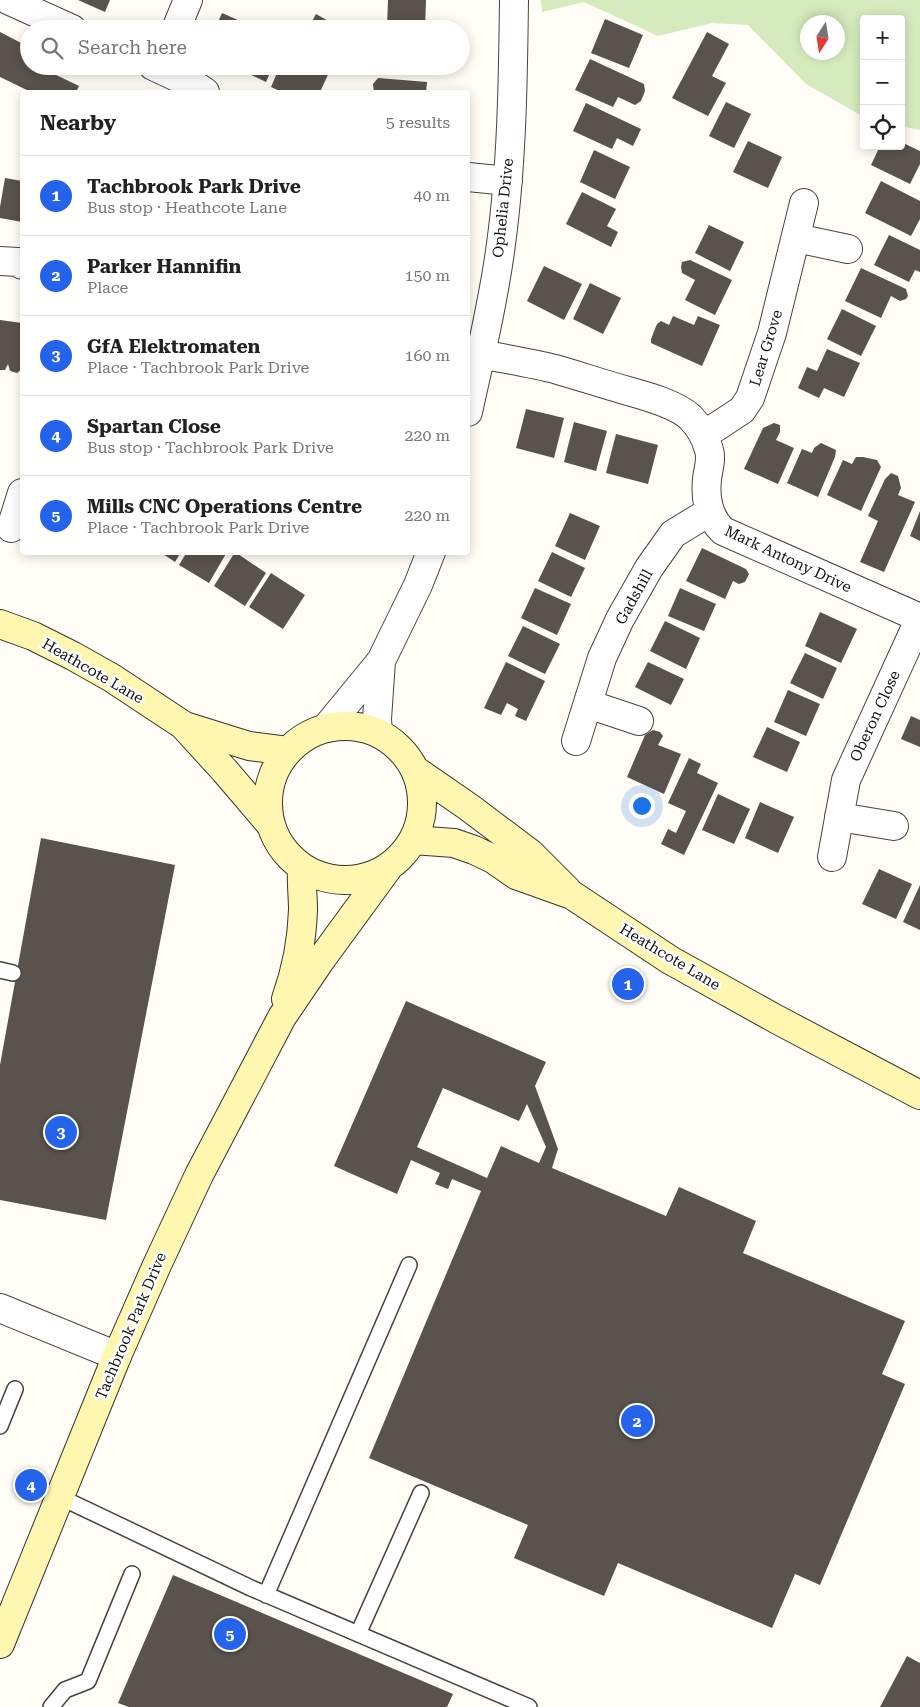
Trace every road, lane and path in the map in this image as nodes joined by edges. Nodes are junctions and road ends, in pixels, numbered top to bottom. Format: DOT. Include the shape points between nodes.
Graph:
graph roads {
  1 [pos="8,0"];
  2 [pos="188,0"];
  3 [pos="514,0"];
  4 [pos="52,20"];
  5 [pos="180,20"];
  6 [pos="173,75"];
  7 [pos="202,90"];
  8 [pos="470,178"];
  9 [pos="508,181"];
  10 [pos="804,203"];
  11 [pos="796,238"];
  12 [pos="848,250"];
  13 [pos="0,261"];
  14 [pos="20,264"];
  15 [pos="481,354"];
  16 [pos="470,403"];
  17 [pos="704,434"];
  18 [pos="20,499"];
  19 [pos="710,512"];
  20 [pos="11,528"];
  21 [pos="431,555"];
  22 [pos="920,618"];
  23 [pos="0,624"];
  24 [pos="381,661"];
  25 [pos="588,704"];
  26 [pos="639,721"];
  27 [pos="183,725"];
  28 [pos="326,728"];
  29 [pos="378,733"];
  30 [pos="576,741"];
  31 [pos="288,751"];
  32 [pos="415,770"];
  33 [pos="839,817"];
  34 [pos="272,825"];
  35 [pos="894,826"];
  36 [pos="413,840"];
  37 [pos="832,857"];
  38 [pos="302,867"];
  39 [pos="388,868"];
  40 [pos="572,895"];
  41 [pos="282,1017"];
  42 [pos="920,1095"];
  43 [pos="409,1265"];
  44 [pos="0,1308"];
  45 [pos="117,1356"];
  46 [pos="15,1390"];
  47 [pos="0,1426"];
  48 [pos="421,1493"];
  49 [pos="60,1497"];
  50 [pos="132,1574"];
  51 [pos="266,1595"];
  52 [pos="7,1608"];
  53 [pos="358,1634"];
  54 [pos="0,1644"];
  55 [pos="51,1707"];
  56 [pos="529,1707"];
  1 -- 4 [label="street"];
  2 -- 5 [label="street"];
  3 -- 9 [label="street, Ophelia Drive"];
  6 -- 7 [label="street"];
  8 -- 9 [label="street"];
  9 -- 15 [label="street, Ophelia Drive" via="501,246"];
  10 -- 11 [label="street, Lear Grove"];
  11 -- 12 [label="street"];
  11 -- 17 [label="street, Lear Grove" via="772,333 750,398 742,410"];
  13 -- 14 [label="street"];
  15 -- 16 [label="street, Ophelia Drive"];
  15 -- 17 [label="street, Mark Antony Drive" via="554,369 649,398 682,411"];
  17 -- 19 [label="street, Mark Antony Drive" via="711,456 706,480"];
  18 -- 20 [label="street"];
  19 -- 22 [label="street, Mark Antony Drive" via="715,524 723,531"];
  19 -- 25 [label="street, Gadshill" via="673,534 649,568 602,658"];
  21 -- 24 [label="street"];
  22 -- 33 [label="street, Oberon Close" via="846,780"];
  23 -- 27 [label="street, Heathcote Lane" via="73,656"];
  24 -- 28 [label="street"];
  24 -- 29 [label="street"];
  25 -- 26 [label="street"];
  25 -- 30 [label="street, Gadshill"];
  27 -- 31 [label="street, Heathcote Lane" via="250,746"];
  27 -- 34 [label="street, Heathcote Lane"];
  28 -- 29 [label="street" via="353,726"];
  28 -- 31 [label="street" via="304,737"];
  29 -- 32 [label="street" via="400,749"];
  31 -- 34 [label="street" via="272,779 268,806"];
  32 -- 36 [label="street" via="422,790 422,812"];
  32 -- 40 [label="street" via="531,854"];
  33 -- 35 [label="street"];
  33 -- 37 [label="street, Oberon Close"];
  34 -- 38 [label="street" via="283,848"];
  36 -- 39 [label="street"];
  36 -- 40 [label="street, Heathcote Lane" via="454,843 493,859 516,875"];
  38 -- 39 [label="street" via="319,876 338,880 370,876"];
  38 -- 41 [label="street, Tachbrook Park Drive" via="301,931"];
  39 -- 41 [label="street, Tachbrook Park Drive"];
  40 -- 42 [label="street, Heathcote Lane" via="670,960"];
  41 -- 45 [label="street, Tachbrook Park Drive" via="199,1175"];
  43 -- 51 [label="lane"];
  44 -- 45 [label="street"];
  45 -- 49 [label="street, Tachbrook Park Drive"];
  46 -- 47 [label="lane"];
  48 -- 53 [label="lane"];
  49 -- 51 [label="lane"];
  49 -- 52 [label="street, Tachbrook Park Drive"];
  50 -- 55 [label="lane" via="88,1681 65,1690"];
  51 -- 53 [label="lane"];
  52 -- 54 [label="street, Tachbrook Park Drive"];
  53 -- 56 [label="lane"];
}
